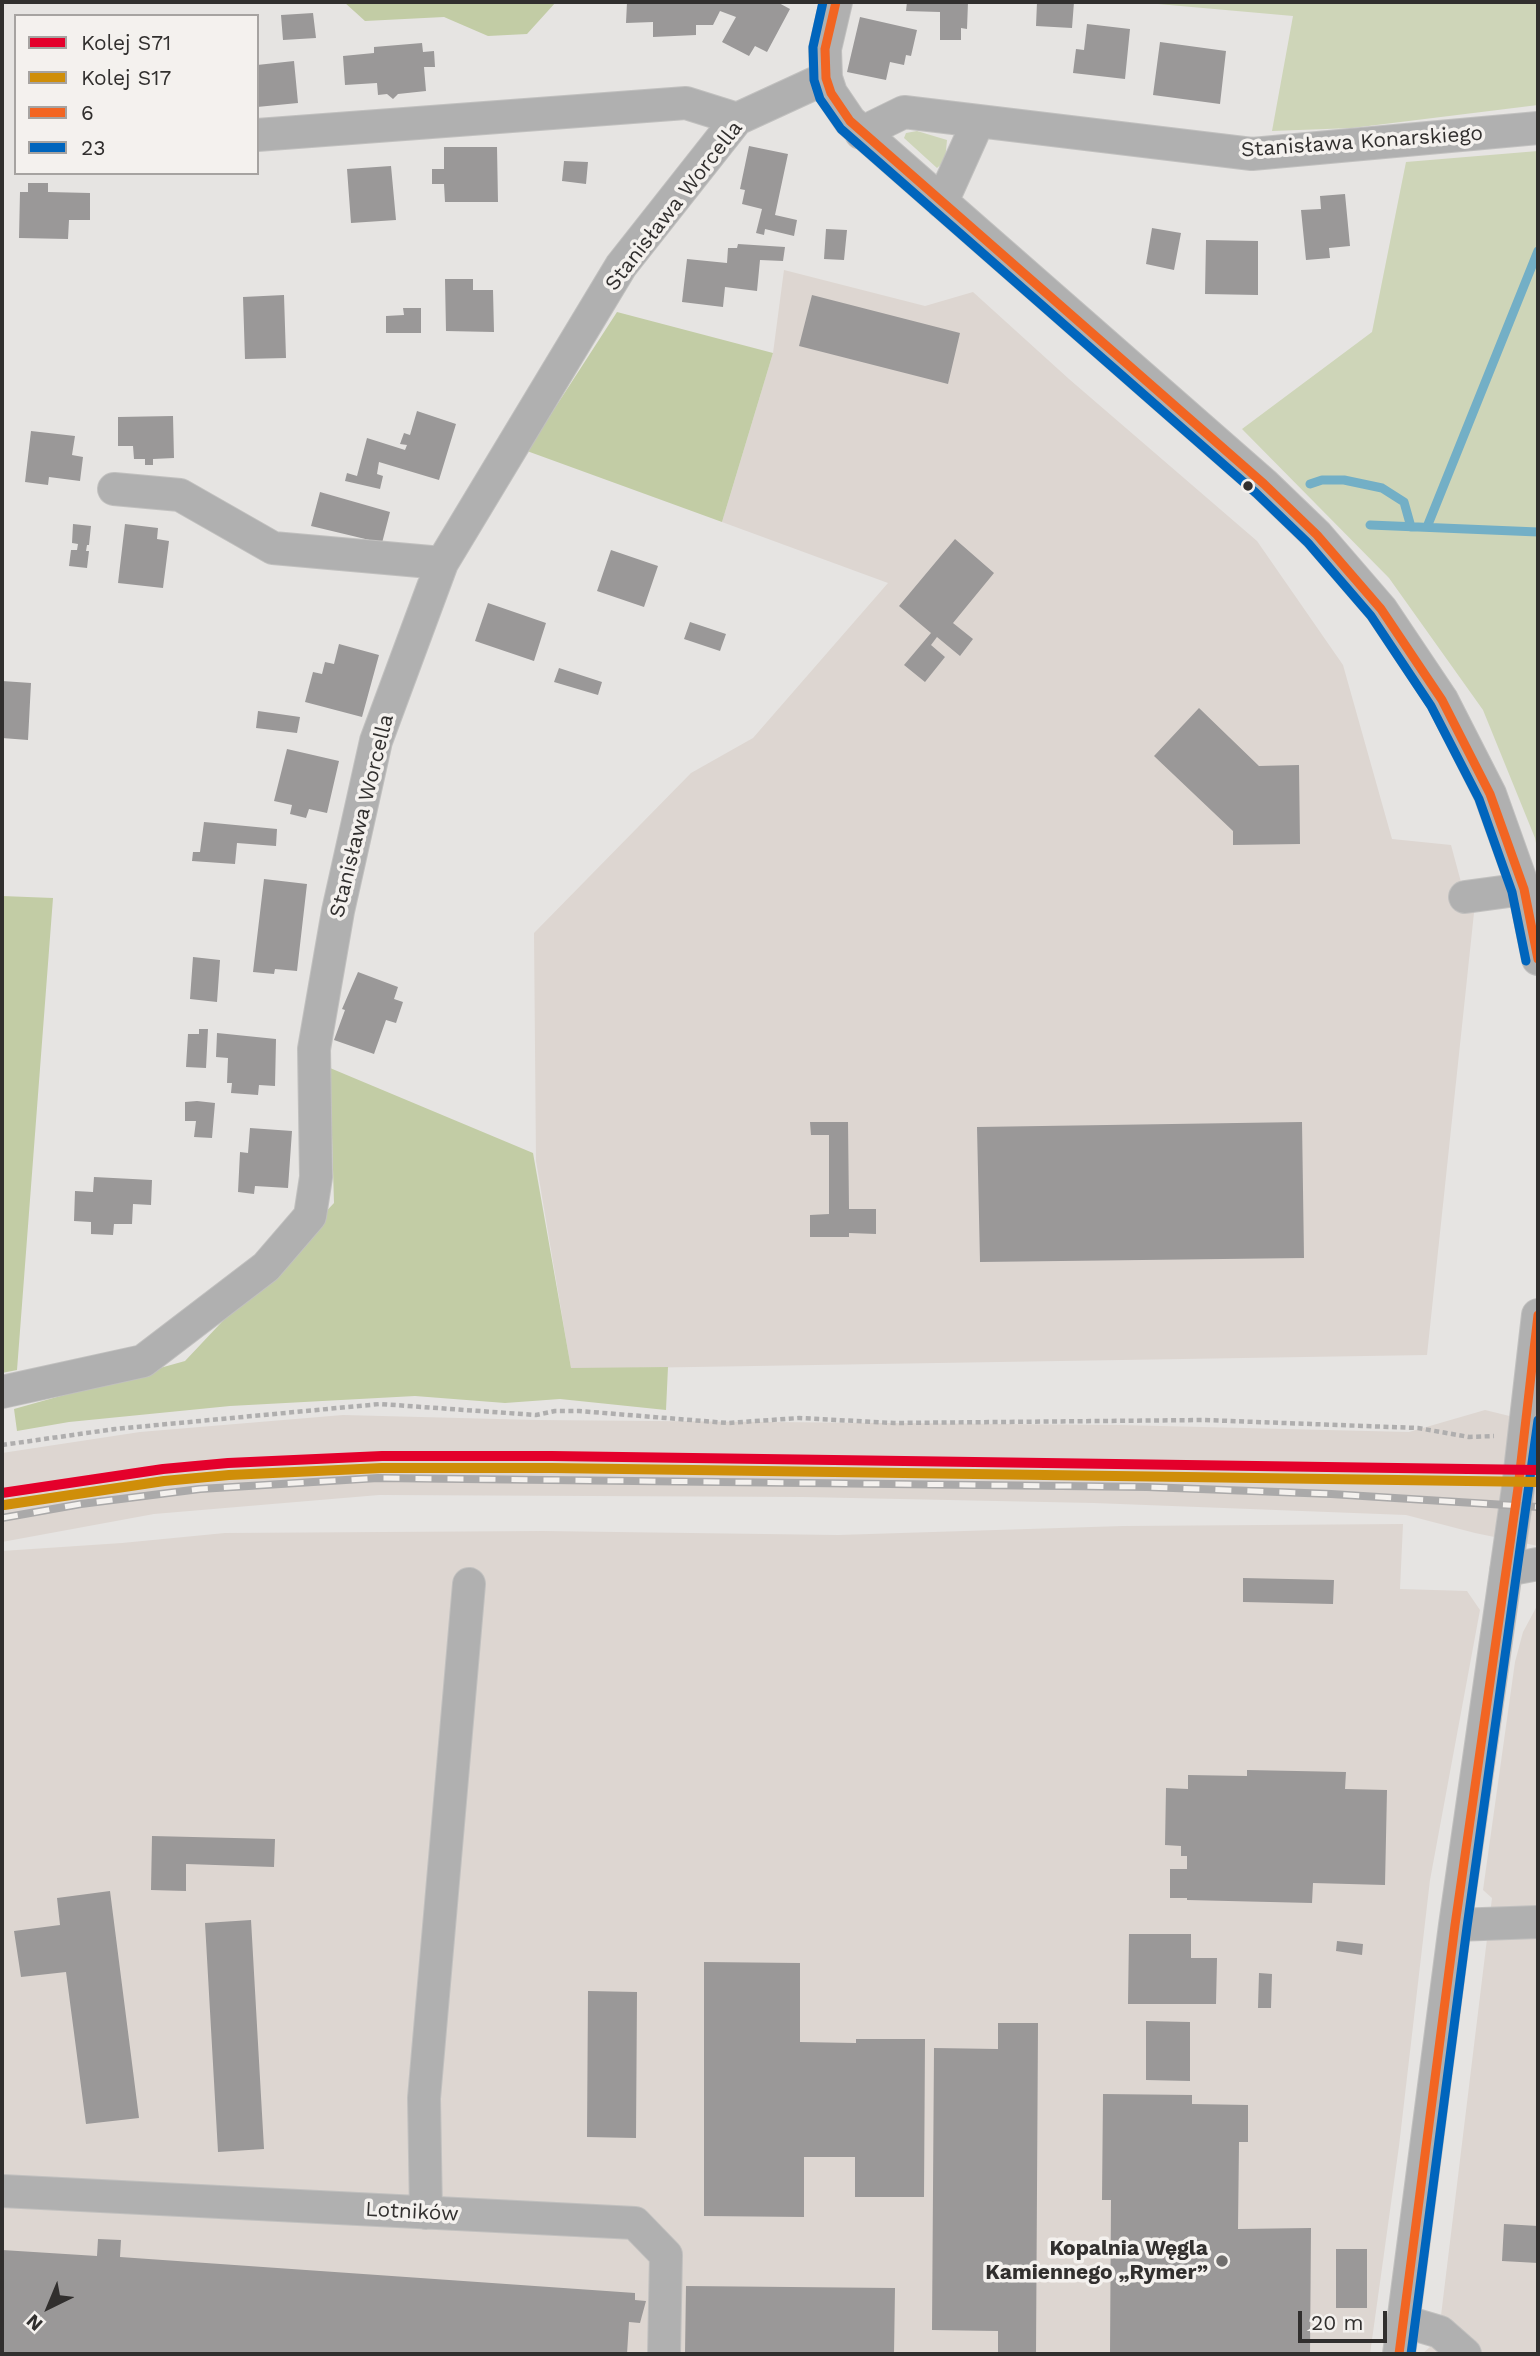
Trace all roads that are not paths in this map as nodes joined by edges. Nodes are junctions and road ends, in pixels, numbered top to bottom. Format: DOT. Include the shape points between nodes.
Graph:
graph roads {
  1 [pos="836,2"];
  2 [pos="826,78"];
  3 [pos="737,119"];
  4 [pos="978,122"];
  5 [pos="1538,128"];
  6 [pos="861,133"];
  7 [pos="259,135"];
  8 [pos="942,202"];
  9 [pos="114,489"];
  10 [pos="442,563"];
  11 [pos="1524,889"];
  12 [pos="1465,897"];
  13 [pos="1538,959"];
  14 [pos="1538,1315"];
  15 [pos="2,1392"];
  16 [pos="1533,1404"];
  17 [pos="1538,1564"];
  18 [pos="1506,1570"];
  19 [pos="469,1584"];
  20 [pos="1538,1922"];
  21 [pos="1455,1925"];
  22 [pos="2,2191"];
  23 [pos="426,2213"];
  24 [pos="1403,2321"];
  25 [pos="664,2354"];
  26 [pos="1399,2354"];
  27 [pos="1465,2354"];
  1 -- 2 [label="street" via="825,48"];
  2 -- 3 [label="street, Stanisława Worcella"];
  2 -- 6 [label="street" via="839,107"];
  3 -- 7 [label="street" via="686,103"];
  3 -- 10 [label="street, Stanisława Worcella" via="621,266"];
  4 -- 5 [label="street, Stanisława Konarskiego" via="1252,154"];
  4 -- 6 [label="street, Stanisława Konarskiego" via="904,112"];
  4 -- 8 [label="street"];
  6 -- 8 [label="street"];
  8 -- 11 [label="street" via="1264,484 1350,571 1408,648 1460,732 1490,794"];
  9 -- 10 [label="street" via="180,495 273,548"];
  10 -- 15 [label="street, Stanisława Worcella" via="376,741 338,911 314,1049 316,1177 310,1216 266,1267 143,1361"];
  11 -- 12 [label="street"];
  11 -- 13 [label="street"];
  14 -- 16 [label="street"];
  16 -- 18 [label="street" via="1524,1435"];
  17 -- 18 [label="street"];
  18 -- 21 [label="street"];
  19 -- 23 [label="street" via="424,2098"];
  20 -- 21 [label="street"];
  21 -- 24 [label="street"];
  22 -- 23 [label="street, Lotników"];
  23 -- 25 [label="street, Lotników" via="635,2223 666,2255"];
  24 -- 26 [label="street"];
  24 -- 27 [label="street" via="1440,2332"];
}
